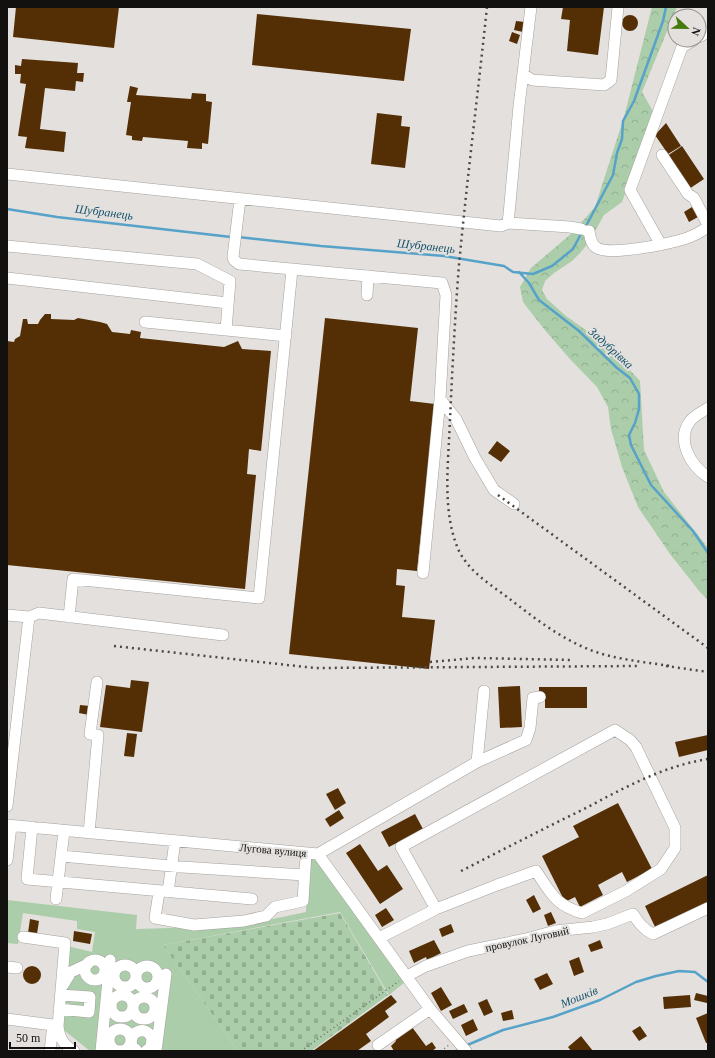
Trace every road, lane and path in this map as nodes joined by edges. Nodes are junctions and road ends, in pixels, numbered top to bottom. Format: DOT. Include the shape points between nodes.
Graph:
graph roads {
  1 [pos="531,7"];
  2 [pos="618,7"];
  3 [pos="682,48"];
  4 [pos="526,79"];
  5 [pos="662,155"];
  6 [pos="7,174"];
  7 [pos="240,199"];
  8 [pos="508,223"];
  9 [pos="708,226"];
  10 [pos="661,245"];
  11 [pos="12,247"];
  12 [pos="292,270"];
  13 [pos="368,276"];
  14 [pos="7,278"];
  15 [pos="367,295"];
  16 [pos="228,303"];
  17 [pos="145,322"];
  18 [pos="226,330"];
  19 [pos="286,336"];
  20 [pos="440,399"];
  21 [pos="708,408"];
  22 [pos="708,477"];
  23 [pos="514,504"];
  24 [pos="423,574"];
  25 [pos="7,615"];
  26 [pos="29,617"];
  27 [pos="69,617"];
  28 [pos="223,635"];
  29 [pos="97,682"];
  30 [pos="484,691"];
  31 [pos="540,698"];
  32 [pos="477,762"];
  33 [pos="7,806"];
  34 [pos="9,826"];
  35 [pos="32,828"];
  36 [pos="64,831"];
  37 [pos="89,833"];
  38 [pos="175,841"];
  39 [pos="306,853"];
  40 [pos="318,854"];
  41 [pos="61,856"];
  42 [pos="7,860"];
  43 [pos="171,865"];
  44 [pos="304,875"];
  45 [pos="58,882"];
  46 [pos="163,892"];
  47 [pos="56,899"];
  48 [pos="252,899"];
  49 [pos="708,908"];
  50 [pos="436,909"];
  51 [pos="23,937"];
  52 [pos="379,938"];
  53 [pos="110,960"];
  54 [pos="88,964"];
  55 [pos="166,974"];
  56 [pos="115,975"];
  57 [pos="406,976"];
  58 [pos="106,990"];
  59 [pos="61,991"];
  60 [pos="112,1006"];
  61 [pos="59,1009"];
  62 [pos="430,1009"];
  63 [pos="7,1019"];
  64 [pos="105,1020"];
  65 [pos="55,1025"];
  66 [pos="109,1039"];
  67 [pos="131,1040"];
  68 [pos="378,1045"];
  69 [pos="101,1050"];
  70 [pos="50,1051"];
  71 [pos="74,1051"];
  72 [pos="138,1051"];
  73 [pos="146,1051"];
  74 [pos="156,1051"];
  75 [pos="301,1051"];
  76 [pos="466,1051"];
  1 -- 4 [label="street"];
  2 -- 4 [label="street" via="608,82 604,85"];
  3 -- 10 [label="street" via="630,190"];
  4 -- 8 [label="street" via="519,106"];
  5 -- 9 [label="street" via="688,194 694,198"];
  6 -- 7 [label="street"];
  7 -- 8 [label="street" via="474,224 501,226"];
  7 -- 12 [label="street" via="234,260 239,264"];
  8 -- 10 [label="street" via="570,227 589,231 596,248 605,250"];
  9 -- 10 [label="street" via="692,236"];
  11 -- 16 [label="street" via="197,264 230,281"];
  12 -- 13 [label="street"];
  12 -- 19 [label="street"];
  13 -- 15 [label="street"];
  13 -- 20 [label="street" via="442,284 446,295"];
  14 -- 16 [label="street"];
  16 -- 18 [label="street"];
  17 -- 18 [label="street"];
  18 -- 19 [label="street"];
  19 -- 27 [label="street" via="259,598 73,579"];
  20 -- 23 [label="street" via="456,420 494,490"];
  20 -- 24 [label="street"];
  21 -- 22 [label="street" via="691,420 684,439 687,454"];
  25 -- 26 [label="street"];
  26 -- 27 [label="street" via="39,613"];
  26 -- 33 [label="street"];
  27 -- 28 [label="street"];
  29 -- 37 [label="street" via="90,734 98,735"];
  30 -- 32 [label="street"];
  31 -- 32 [label="street" via="533,698 526,740"];
  32 -- 40 [label="street"];
  34 -- 35 [label="street, Лугова вулиця"];
  34 -- 42 [label="street"];
  35 -- 36 [label="street, Лугова вулиця"];
  35 -- 45 [label="street" via="27,879"];
  36 -- 37 [label="street, Лугова вулиця"];
  36 -- 41 [label="street"];
  37 -- 38 [label="street, Лугова вулиця"];
  38 -- 39 [label="street, Лугова вулиця"];
  38 -- 43 [label="street"];
  39 -- 40 [label="street, Лугова вулиця"];
  39 -- 44 [label="street"];
  40 -- 52 [label="street, Лугова вулиця"];
  41 -- 43 [label="street"];
  41 -- 45 [label="street"];
  43 -- 44 [label="street"];
  43 -- 46 [label="street"];
  44 -- 46 [label="street" via="303,901 275,907 266,916 244,921 194,925 155,918"];
  45 -- 46 [label="street"];
  45 -- 47 [label="street"];
  46 -- 48 [label="street"];
  49 -- 57 [label="street, провулок Луговий" via="653,934 645,930 633,914 607,924 555,930 468,951"];
  50 -- 50 [label="street" via="401,847 615,730 636,747 675,828 675,848 661,869 626,891 582,912 563,906 557,901 536,871"];
  50 -- 52 [label="street"];
  51 -- 59 [label="street" via="65,943"];
  52 -- 57 [label="street, Лугова вулиця"];
  53 -- 58 [label="street"];
  54 -- 59 [label="street" via="71,972"];
  55 -- 74 [label="street"];
  56 -- 56 [label="street" via="118,967 126,965 134,968 136,976 133,984 125,986 117,983"];
  56 -- 58 [label="street"];
  57 -- 62 [label="street, Лугова вулиця"];
  57 -- 75 [label="path"];
  58 -- 64 [label="street"];
  59 -- 61 [label="street"];
  59 -- 61 [label="street" via="90,997 89,1012"];
  60 -- 60 [label="street" via="115,998 123,996 131,999 133,1007 130,1014 122,1017 114,1014"];
  60 -- 64 [label="street"];
  61 -- 65 [label="street"];
  62 -- 68 [label="street"];
  62 -- 76 [label="street, Лугова вулиця"];
  63 -- 65 [label="street"];
  64 -- 69 [label="street"];
  65 -- 70 [label="street"];
  65 -- 71 [label="street" via="62,1041"];
  66 -- 67 [label="street" via="113,1032 121,1029 128,1033"];
  66 -- 67 [label="street" via="112,1047 119,1051 127,1048"];
  66 -- 69 [label="street"];
  67 -- 72 [label="street" via="132,1046"];
  67 -- 73 [label="street" via="137,1032 148,1032 152,1036 152,1042"];
}
